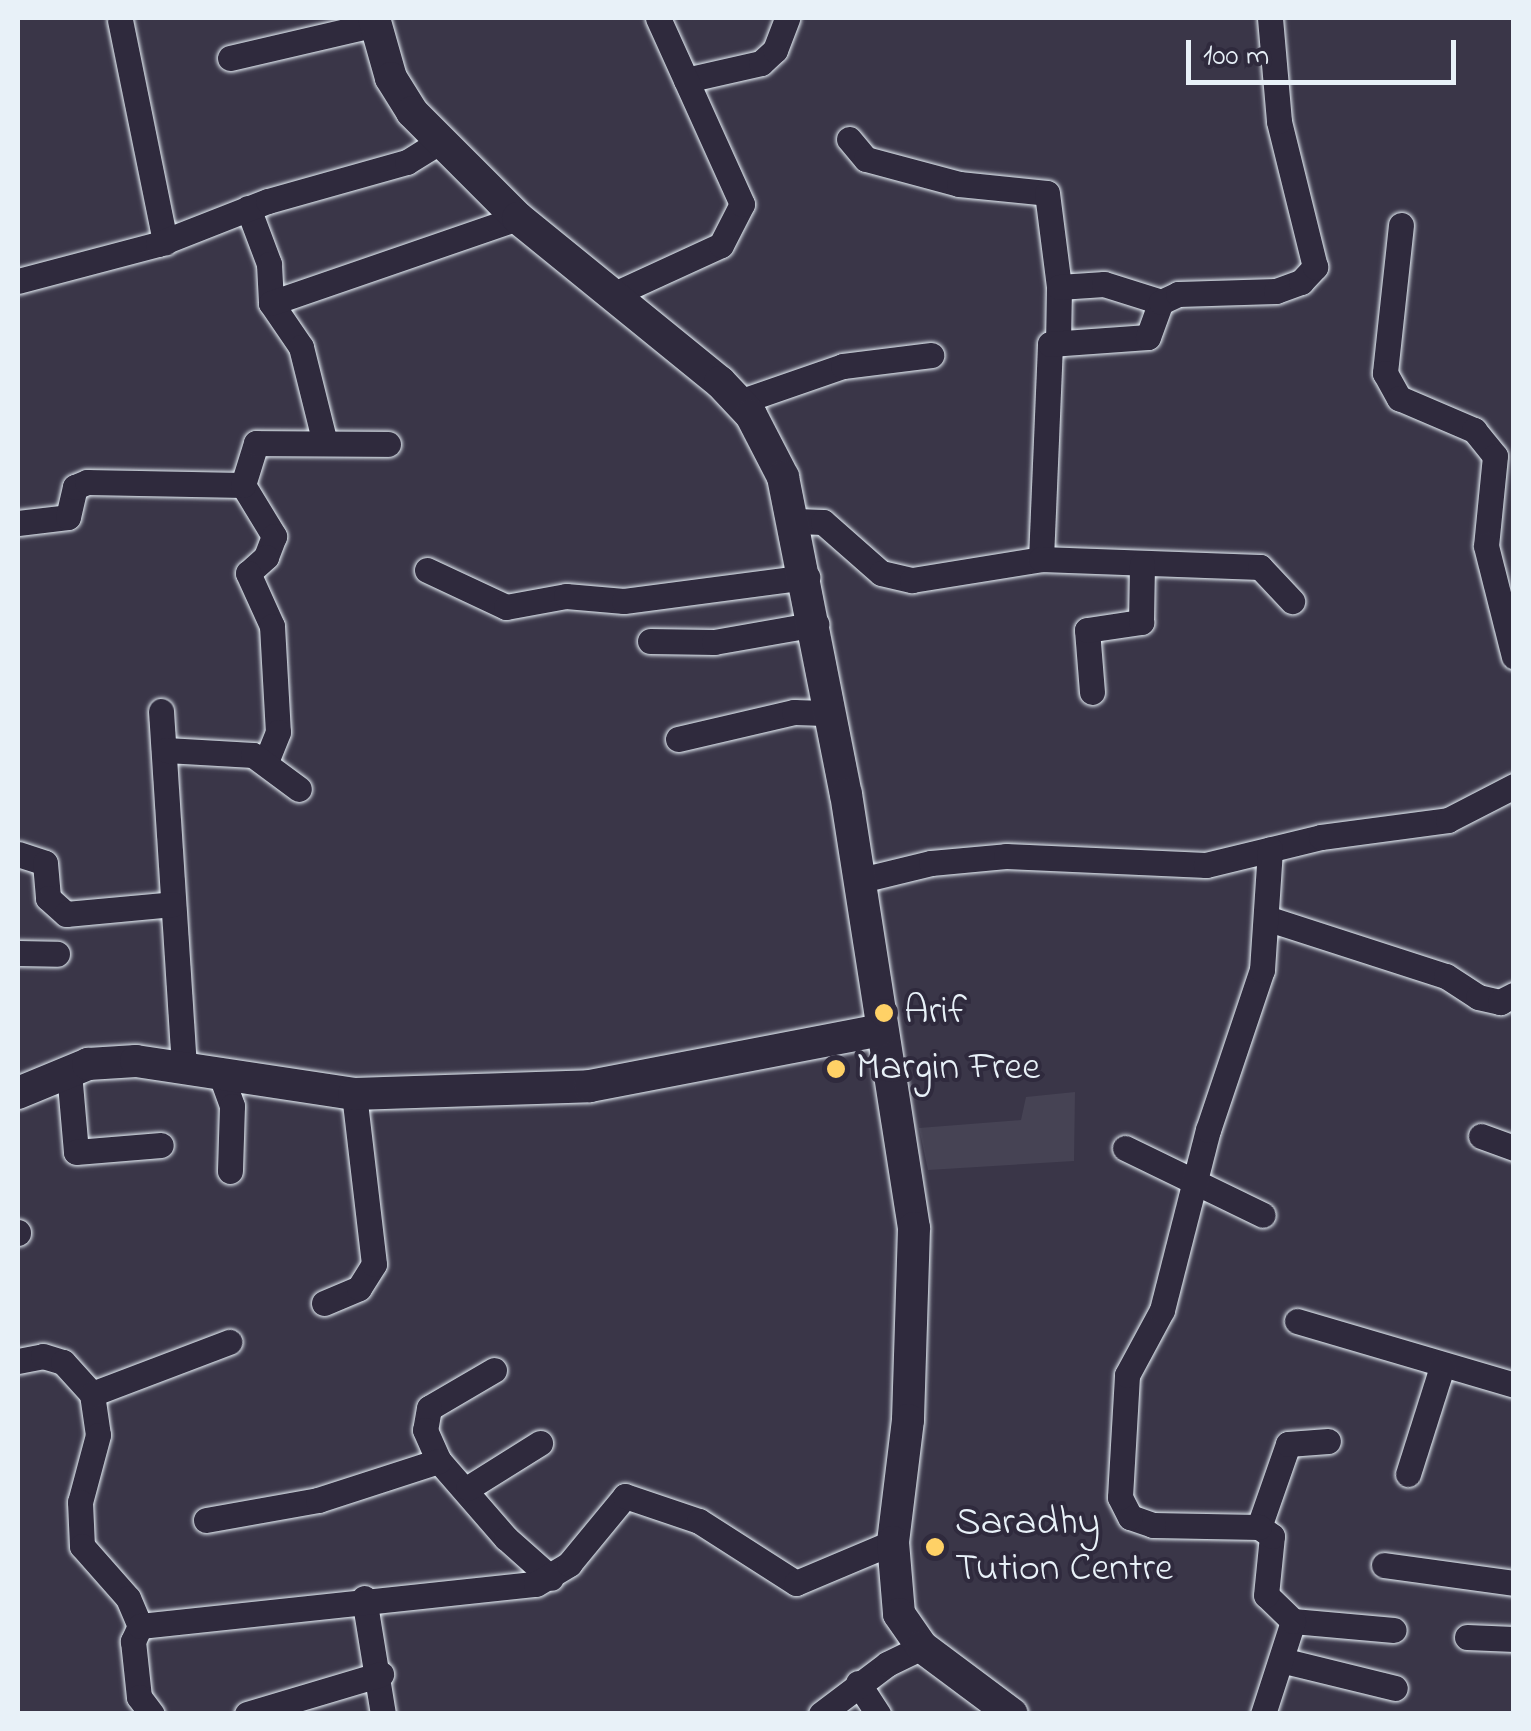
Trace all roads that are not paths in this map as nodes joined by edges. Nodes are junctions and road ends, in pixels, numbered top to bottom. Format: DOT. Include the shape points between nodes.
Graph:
graph roads {
  1 [pos="658,18"];
  2 [pos="787,18"];
  3 [pos="1270,18"];
  4 [pos="120,20"];
  5 [pos="375,21"];
  6 [pos="230,58"];
  7 [pos="686,80"];
  8 [pos="849,138"];
  9 [pos="441,141"];
  10 [pos="248,208"];
  11 [pos="518,218"];
  12 [pos="1401,224"];
  13 [pos="165,242"];
  14 [pos="18,281"];
  15 [pos="1060,287"];
  16 [pos="610,296"];
  17 [pos="1161,302"];
  18 [pos="271,304"];
  19 [pos="1058,342"];
  20 [pos="931,356"];
  21 [pos="739,402"];
  22 [pos="325,443"];
  23 [pos="388,444"];
  24 [pos="242,485"];
  25 [pos="796,521"];
  26 [pos="18,523"];
  27 [pos="1041,559"];
  28 [pos="1142,564"];
  29 [pos="427,570"];
  30 [pos="807,578"];
  31 [pos="1292,602"];
  32 [pos="816,624"];
  33 [pos="650,641"];
  34 [pos="1514,657"];
  35 [pos="1092,692"];
  36 [pos="162,712"];
  37 [pos="832,713"];
  38 [pos="678,739"];
  39 [pos="166,750"];
  40 [pos="266,762"];
  41 [pos="1514,786"];
  42 [pos="299,788"];
  43 [pos="1270,848"];
  44 [pos="18,854"];
  45 [pos="856,881"];
  46 [pos="173,904"];
  47 [pos="1266,918"];
  48 [pos="18,953"];
  49 [pos="57,954"];
  50 [pos="1514,996"];
  51 [pos="880,1030"];
  52 [pos="184,1064"];
  53 [pos="219,1070"];
  54 [pos="69,1072"];
  55 [pos="18,1093"];
  56 [pos="354,1094"];
  57 [pos="1480,1136"];
  58 [pos="161,1145"];
  59 [pos="1125,1148"];
  60 [pos="1514,1148"];
  61 [pos="230,1172"];
  62 [pos="1192,1186"];
  63 [pos="1263,1215"];
  64 [pos="324,1303"];
  65 [pos="1297,1321"];
  66 [pos="229,1342"];
  67 [pos="18,1361"];
  68 [pos="1442,1366"];
  69 [pos="494,1370"];
  70 [pos="1514,1385"];
  71 [pos="92,1394"];
  72 [pos="1328,1442"];
  73 [pos="540,1443"];
  74 [pos="439,1460"];
  75 [pos="1408,1474"];
  76 [pos="468,1488"];
  77 [pos="206,1520"];
  78 [pos="1259,1527"];
  79 [pos="893,1542"];
  80 [pos="1384,1564"];
  81 [pos="552,1578"];
  82 [pos="1514,1582"];
  83 [pos="364,1598"];
  84 [pos="1294,1621"];
  85 [pos="140,1626"];
  86 [pos="1394,1630"];
  87 [pos="1468,1636"];
  88 [pos="1514,1638"];
  89 [pos="922,1647"];
  90 [pos="1285,1662"];
  91 [pos="380,1674"];
  92 [pos="858,1683"];
  93 [pos="1394,1688"];
  94 [pos="306,1704"];
  95 [pos="150,1713"];
  96 [pos="247,1714"];
  97 [pos="384,1714"];
  98 [pos="821,1714"];
  99 [pos="878,1714"];
  100 [pos="1012,1714"];
  101 [pos="1263,1714"];
  1 -- 7 [label="street"];
  2 -- 7 [label="street" via="775,50 761,62"];
  3 -- 17 [label="street" via="1280,121 1314,267 1301,282 1276,291 1178,294"];
  4 -- 13 [label="street"];
  5 -- 6 [label="street"];
  5 -- 9 [label="main road" via="391,78"];
  7 -- 16 [label="street" via="742,204 734,231 722,245"];
  8 -- 15 [label="street" via="866,159 959,184 1047,193"];
  9 -- 10 [label="street" via="407,162"];
  9 -- 11 [label="main road"];
  10 -- 13 [label="street"];
  10 -- 18 [label="street" via="269,264"];
  11 -- 16 [label="main road"];
  11 -- 18 [label="street"];
  12 -- 34 [label="street" via="1385,373 1399,398 1474,430 1494,456 1486,546"];
  13 -- 14 [label="street"];
  15 -- 17 [label="street" via="1104,284"];
  15 -- 19 [label="street"];
  16 -- 21 [label="main road"];
  17 -- 19 [label="street" via="1148,337"];
  18 -- 22 [label="street" via="301,348"];
  19 -- 27 [label="street" via="1047,352"];
  20 -- 21 [label="street" via="843,366"];
  21 -- 25 [label="main road" via="773,450"];
  22 -- 23 [label="street"];
  22 -- 24 [label="street" via="256,443"];
  24 -- 26 [label="street" via="88,482 74,487 71,512 62,520"];
  24 -- 40 [label="street" via="274,536 266,558 248,573 272,626 278,732"];
  25 -- 27 [label="street" via="823,522 881,573 912,580"];
  25 -- 30 [label="main road"];
  27 -- 28 [label="street"];
  28 -- 31 [label="street" via="1260,568"];
  28 -- 35 [label="street" via="1140,622 1087,630"];
  29 -- 30 [label="street" via="506,607 566,596 624,601"];
  30 -- 32 [label="main road"];
  32 -- 33 [label="street" via="714,642"];
  32 -- 37 [label="main road"];
  36 -- 39 [label="street"];
  37 -- 38 [label="street" via="794,712"];
  37 -- 45 [label="main road"];
  39 -- 40 [label="street" via="240,753"];
  39 -- 46 [label="street"];
  40 -- 42 [label="street"];
  41 -- 43 [label="street" via="1448,820"];
  43 -- 45 [label="street" via="1206,865 1006,856 931,863"];
  43 -- 47 [label="street"];
  44 -- 46 [label="street" via="45,863 48,898 66,914"];
  45 -- 51 [label="main road"];
  46 -- 52 [label="street"];
  47 -- 50 [label="street" via="1446,976 1478,997 1500,1002"];
  47 -- 62 [label="street" via="1262,970"];
  48 -- 49 [label="street"];
  51 -- 56 [label="main road" via="590,1086"];
  51 -- 79 [label="main road" via="914,1228 908,1420"];
  52 -- 53 [label="main road"];
  52 -- 54 [label="main road" via="104,1063"];
  53 -- 56 [label="main road"];
  53 -- 61 [label="street" via="232,1106"];
  54 -- 55 [label="main road"];
  54 -- 58 [label="street" via="76,1152"];
  56 -- 64 [label="street" via="374,1264 359,1288"];
  57 -- 60 [label="street"];
  59 -- 62 [label="street"];
  62 -- 63 [label="street"];
  62 -- 78 [label="street" via="1162,1310 1127,1375 1120,1497 1130,1518 1153,1525"];
  65 -- 68 [label="street"];
  66 -- 71 [label="street"];
  67 -- 71 [label="street" via="43,1356 63,1362"];
  68 -- 70 [label="street"];
  68 -- 75 [label="street"];
  69 -- 74 [label="street" via="429,1408 425,1430"];
  71 -- 85 [label="street" via="98,1436 80,1502 82,1546 128,1598"];
  72 -- 78 [label="street" via="1288,1444"];
  73 -- 76 [label="street"];
  74 -- 76 [label="street"];
  74 -- 77 [label="street" via="318,1500"];
  76 -- 81 [label="street" via="506,1538"];
  78 -- 84 [label="street" via="1272,1536 1266,1595"];
  79 -- 81 [label="street" via="796,1582 699,1521 626,1496"];
  79 -- 89 [label="main road" via="899,1614"];
  80 -- 82 [label="street"];
  81 -- 83 [label="street"];
  83 -- 85 [label="street"];
  83 -- 91 [label="street"];
  84 -- 86 [label="street"];
  84 -- 90 [label="street"];
  85 -- 95 [label="street" via="133,1641 140,1697"];
  87 -- 88 [label="street"];
  89 -- 92 [label="street"];
  89 -- 100 [label="main road"];
  90 -- 93 [label="street"];
  90 -- 101 [label="street"];
  91 -- 94 [label="street"];
  91 -- 97 [label="street"];
  92 -- 98 [label="street"];
  92 -- 99 [label="street"];
  94 -- 96 [label="street"];
}
